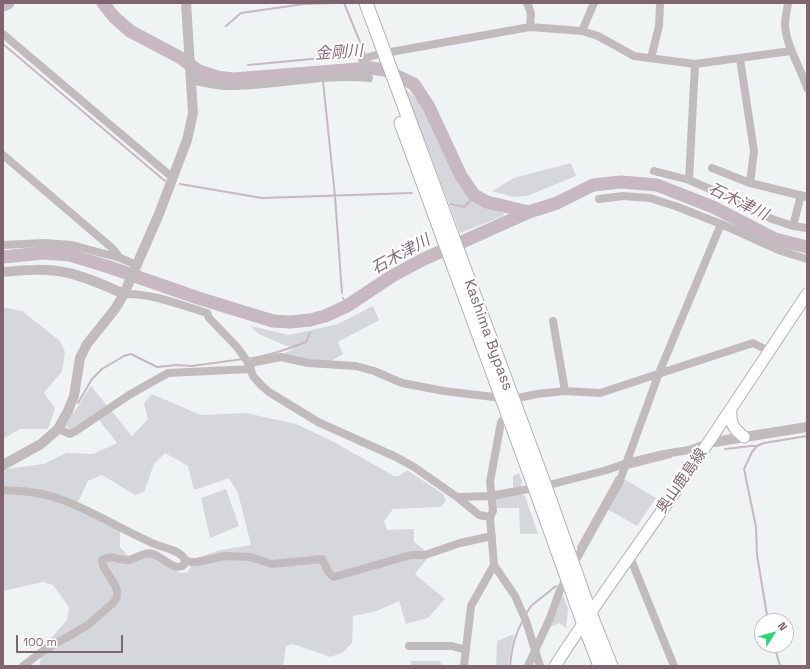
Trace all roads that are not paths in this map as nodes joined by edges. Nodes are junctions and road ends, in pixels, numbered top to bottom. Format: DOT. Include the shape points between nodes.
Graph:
graph roads {
  1 [pos="187,3"];
  2 [pos="358,3"];
  3 [pos="366,3"];
  4 [pos="527,3"];
  5 [pos="594,3"];
  6 [pos="660,3"];
  7 [pos="788,3"];
  8 [pos="530,27"];
  9 [pos="582,30"];
  10 [pos="3,34"];
  11 [pos="791,51"];
  12 [pos="651,58"];
  13 [pos="740,58"];
  14 [pos="382,59"];
  15 [pos="695,64"];
  16 [pos="190,77"];
  17 [pos="807,88"];
  18 [pos="3,155"];
  19 [pos="712,168"];
  20 [pos="654,171"];
  21 [pos="173,178"];
  22 [pos="689,180"];
  23 [pos="750,183"];
  24 [pos="804,196"];
  25 [pos="599,199"];
  26 [pos="721,224"];
  27 [pos="793,226"];
  28 [pos="807,228"];
  29 [pos="445,232"];
  30 [pos="3,245"];
  31 [pos="120,258"];
  32 [pos="807,259"];
  33 [pos="136,265"];
  34 [pos="3,272"];
  35 [pos="124,294"];
  36 [pos="807,294"];
  37 [pos="553,321"];
  38 [pos="769,352"];
  39 [pos="247,363"];
  40 [pos="659,373"];
  41 [pos="566,391"];
  42 [pos="507,399"];
  43 [pos="731,409"];
  44 [pos="508,415"];
  45 [pos="807,427"];
  46 [pos="58,429"];
  47 [pos="744,437"];
  48 [pos="708,443"];
  49 [pos="3,465"];
  50 [pos="625,467"];
  51 [pos="540,487"];
  52 [pos="3,490"];
  53 [pos="491,496"];
  54 [pos="457,497"];
  55 [pos="490,517"];
  56 [pos="492,536"];
  57 [pos="630,557"];
  58 [pos="185,560"];
  59 [pos="494,565"];
  60 [pos="573,565"];
  61 [pos="567,578"];
  62 [pos="586,618"];
  63 [pos="409,646"];
  64 [pos="466,650"];
  65 [pos="536,651"];
  66 [pos="23,666"];
  67 [pos="464,666"];
  68 [pos="528,666"];
  69 [pos="540,666"];
  70 [pos="555,666"];
  71 [pos="600,666"];
  72 [pos="611,666"];
  73 [pos="674,666"];
  1 -- 16 [label="street"];
  2 -- 14 [label="highway, Kashima Bypass"];
  3 -- 14 [label="highway, Kashima Bypass"];
  4 -- 8 [label="street" via="531,13"];
  5 -- 9 [label="street"];
  6 -- 12 [label="street" via="659,26"];
  7 -- 11 [label="street" via="785,26"];
  8 -- 9 [label="street"];
  8 -- 14 [label="street"];
  9 -- 12 [label="street" via="634,56"];
  10 -- 21 [label="street"];
  11 -- 13 [label="street"];
  11 -- 17 [label="street"];
  12 -- 15 [label="street"];
  13 -- 15 [label="street"];
  13 -- 23 [label="street" via="754,151"];
  14 -- 16 [label="street" via="362,59 369,78 350,76 222,86"];
  14 -- 29 [label="highway, Kashima Bypass" via="397,88"];
  14 -- 29 [label="highway, Kashima Bypass" via="384,78"];
  15 -- 22 [label="street"];
  16 -- 21 [label="street" via="192,113 187,140"];
  18 -- 31 [label="street" via="112,248"];
  19 -- 23 [label="street"];
  20 -- 22 [label="street"];
  21 -- 33 [label="street"];
  22 -- 27 [label="street" via="745,204 772,219"];
  23 -- 24 [label="street"];
  24 -- 27 [label="street"];
  25 -- 26 [label="street" via="623,196 650,198"];
  26 -- 32 [label="street" via="781,251"];
  26 -- 40 [label="street"];
  27 -- 28 [label="street"];
  29 -- 42 [label="highway, Kashima Bypass"];
  30 -- 31 [label="street" via="72,245"];
  31 -- 33 [label="street"];
  33 -- 35 [label="street"];
  34 -- 35 [label="street" via="50,270 69,273"];
  35 -- 39 [label="street" via="136,293 207,313 237,347"];
  35 -- 46 [label="street" via="87,344 80,358 74,396"];
  36 -- 38 [label="main road, 奥山鹿島線"];
  37 -- 41 [label="street"];
  38 -- 40 [label="street" via="753,343"];
  38 -- 43 [label="main road, 奥山鹿島線"];
  39 -- 42 [label="street" via="281,357 356,366 402,383"];
  39 -- 46 [label="street" via="168,373 76,431 70,434"];
  39 -- 54 [label="street" via="253,376 269,392 318,422 414,467"];
  40 -- 41 [label="street" via="600,393"];
  40 -- 50 [label="street"];
  41 -- 42 [label="street"];
  42 -- 44 [label="highway, Kashima Bypass"];
  42 -- 51 [label="highway, Kashima Bypass"];
  43 -- 47 [label="main road" via="730,419 736,431"];
  43 -- 48 [label="main road, 奥山鹿島線"];
  44 -- 51 [label="highway, Kashima Bypass"];
  44 -- 53 [label="street" via="501,422 490,482"];
  45 -- 47 [label="street"];
  46 -- 49 [label="street" via="41,444"];
  47 -- 48 [label="street"];
  48 -- 50 [label="street"];
  48 -- 57 [label="main road, 奥山鹿島線"];
  50 -- 51 [label="street"];
  50 -- 60 [label="street"];
  51 -- 53 [label="street"];
  51 -- 60 [label="highway, Kashima Bypass"];
  51 -- 61 [label="highway, Kashima Bypass"];
  52 -- 58 [label="street" via="56,497 178,553"];
  53 -- 54 [label="street"];
  53 -- 55 [label="street" via="493,511"];
  54 -- 55 [label="street" via="479,515"];
  55 -- 56 [label="street"];
  56 -- 58 [label="street" via="334,577 322,559 272,564 250,557 225,556 197,562"];
  56 -- 59 [label="street"];
  57 -- 62 [label="main road, 奥山鹿島線"];
  57 -- 73 [label="street"];
  58 -- 66 [label="street" via="182,566 175,566 148,553 131,560 110,557 102,560 115,585 117,597 114,602 88,625 43,651"];
  59 -- 64 [label="street" via="471,606"];
  59 -- 65 [label="street" via="515,596"];
  60 -- 62 [label="highway, Kashima Bypass"];
  61 -- 62 [label="highway, Kashima Bypass"];
  61 -- 65 [label="street"];
  62 -- 70 [label="main road, 奥山鹿島線"];
  62 -- 71 [label="highway, Kashima Bypass"];
  62 -- 72 [label="highway, Kashima Bypass"];
  63 -- 64 [label="street" via="452,646"];
  64 -- 67 [label="street"];
  65 -- 68 [label="street"];
  65 -- 69 [label="street"];
}
